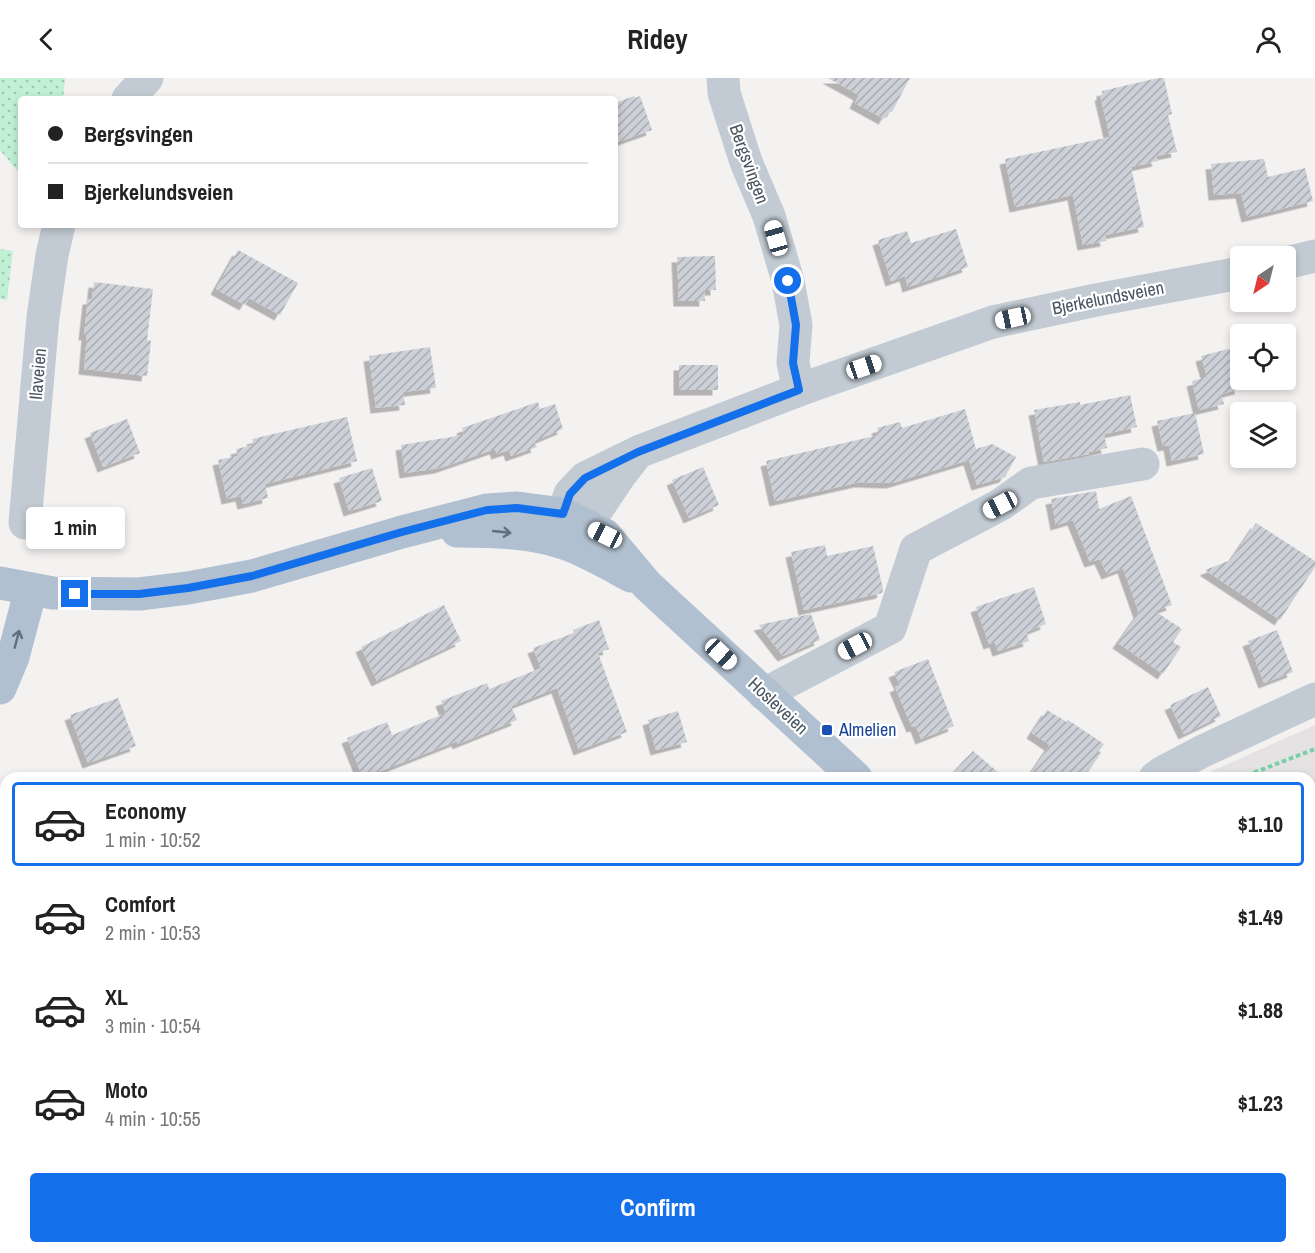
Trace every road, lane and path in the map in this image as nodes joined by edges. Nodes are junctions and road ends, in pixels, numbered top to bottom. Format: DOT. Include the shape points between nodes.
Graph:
graph roads {
  1 [pos="147,78"];
  2 [pos="723,78"];
  3 [pos="131,96"];
  4 [pos="58,228"];
  5 [pos="1315,256"];
  6 [pos="1296,261"];
  7 [pos="1230,275"];
  8 [pos="799,390"];
  9 [pos="1143,464"];
  10 [pos="25,523"];
  11 [pos="571,527"];
  12 [pos="15,586"];
  13 [pos="0,688"];
  14 [pos="764,694"];
  15 [pos="1315,699"];
  16 [pos="1315,749"];
  17 [pos="849,772"];
  18 [pos="1163,772"];
  19 [pos="1256,772"];
  1 -- 3 [label="street"];
  2 -- 8 [label="street, Bergsvingen" via="746,162 769,216 788,281 796,325 793,363"];
  4 -- 10 [label="street, Ilaveien" via="43,317"];
  5 -- 6 [label="street"];
  7 -- 8 [label="street, Bjerkelundsveien" via="993,322"];
  8 -- 11 [label="street, Bjerkelundsveien" via="638,452"];
  9 -- 14 [label="street" via="1031,483 1000,505 916,549 890,628"];
  11 -- 12 [label="main road" via="517,508 487,510 252,576 188,588 139,594 53,593"];
  11 -- 14 [label="main road, Hosleveien" via="605,535 646,585"];
  13 -- 12 [label="main road, one-way" via="13,657"];
  14 -- 17 [label="main road, Hosleveien"];
  15 -- 18 [label="street"];
  16 -- 19 [label="path"];
}
